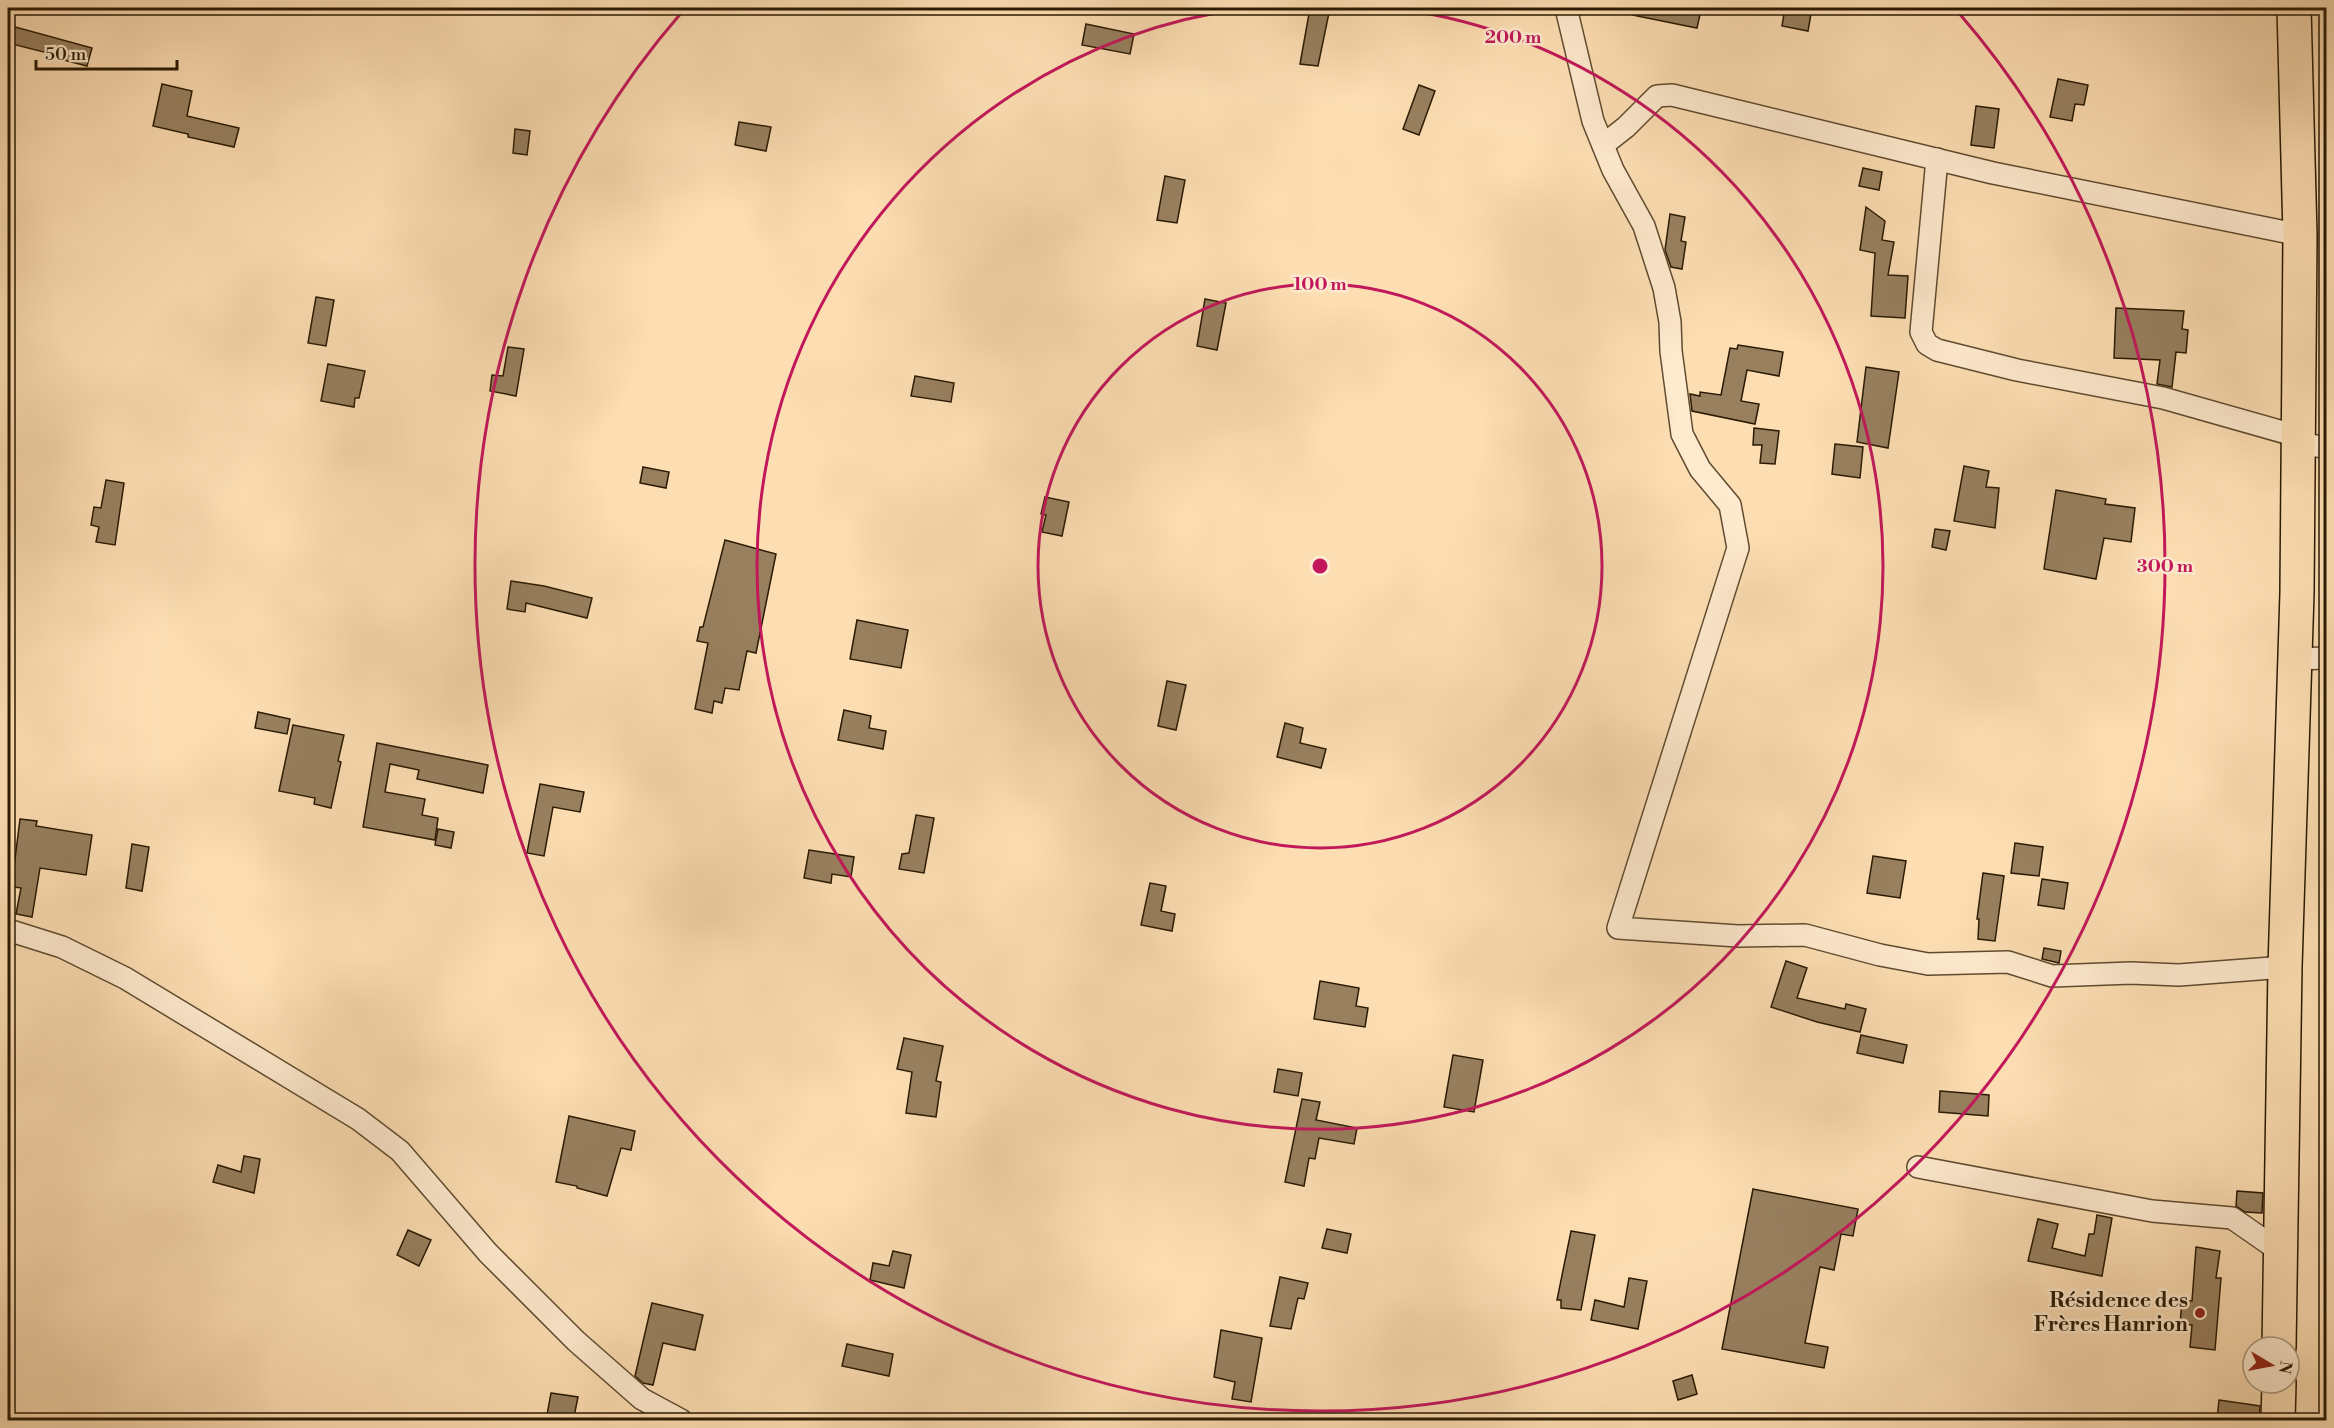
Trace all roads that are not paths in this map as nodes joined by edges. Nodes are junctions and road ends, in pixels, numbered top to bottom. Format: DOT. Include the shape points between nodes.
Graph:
graph roads {
  1 [pos="1566,8"];
  2 [pos="2294,8"];
  3 [pos="1603,145"];
  4 [pos="1937,159"];
  5 [pos="2300,235"];
  6 [pos="2307,442"];
  7 [pos="2326,658"];
  8 [pos="2294,659"];
  9 [pos="8,930"];
  10 [pos="2285,967"];
  11 [pos="1918,1167"];
  12 [pos="2281,1252"];
  13 [pos="2279,1335"];
  14 [pos="2278,1395"];
  15 [pos="681,1420"];
  16 [pos="2278,1420"];
  1 -- 3 [label="street" via="1586,98"];
  2 -- 5 [label="main road"];
  3 -- 4 [label="street" via="1657,96 1664,95"];
  3 -- 10 [label="street" via="1644,226 1664,288 1682,435 1700,469 1730,505 1738,548 1618,928 1738,936 1805,935 1928,964 2008,962 2052,976 2179,975"];
  4 -- 5 [label="street"];
  4 -- 6 [label="street" via="1921,332 1927,344 2017,370 2163,398"];
  5 -- 6 [label="main road"];
  6 -- 8 [label="main road"];
  7 -- 8 [label="street"];
  8 -- 10 [label="main road"];
  9 -- 15 [label="street" via="62,947 125,978 358,1119 400,1150 488,1253 576,1341 642,1399"];
  10 -- 12 [label="main road"];
  11 -- 12 [label="street" via="2152,1211 2232,1218"];
  12 -- 13 [label="main road"];
  14 -- 16 [label="main road"];
}
